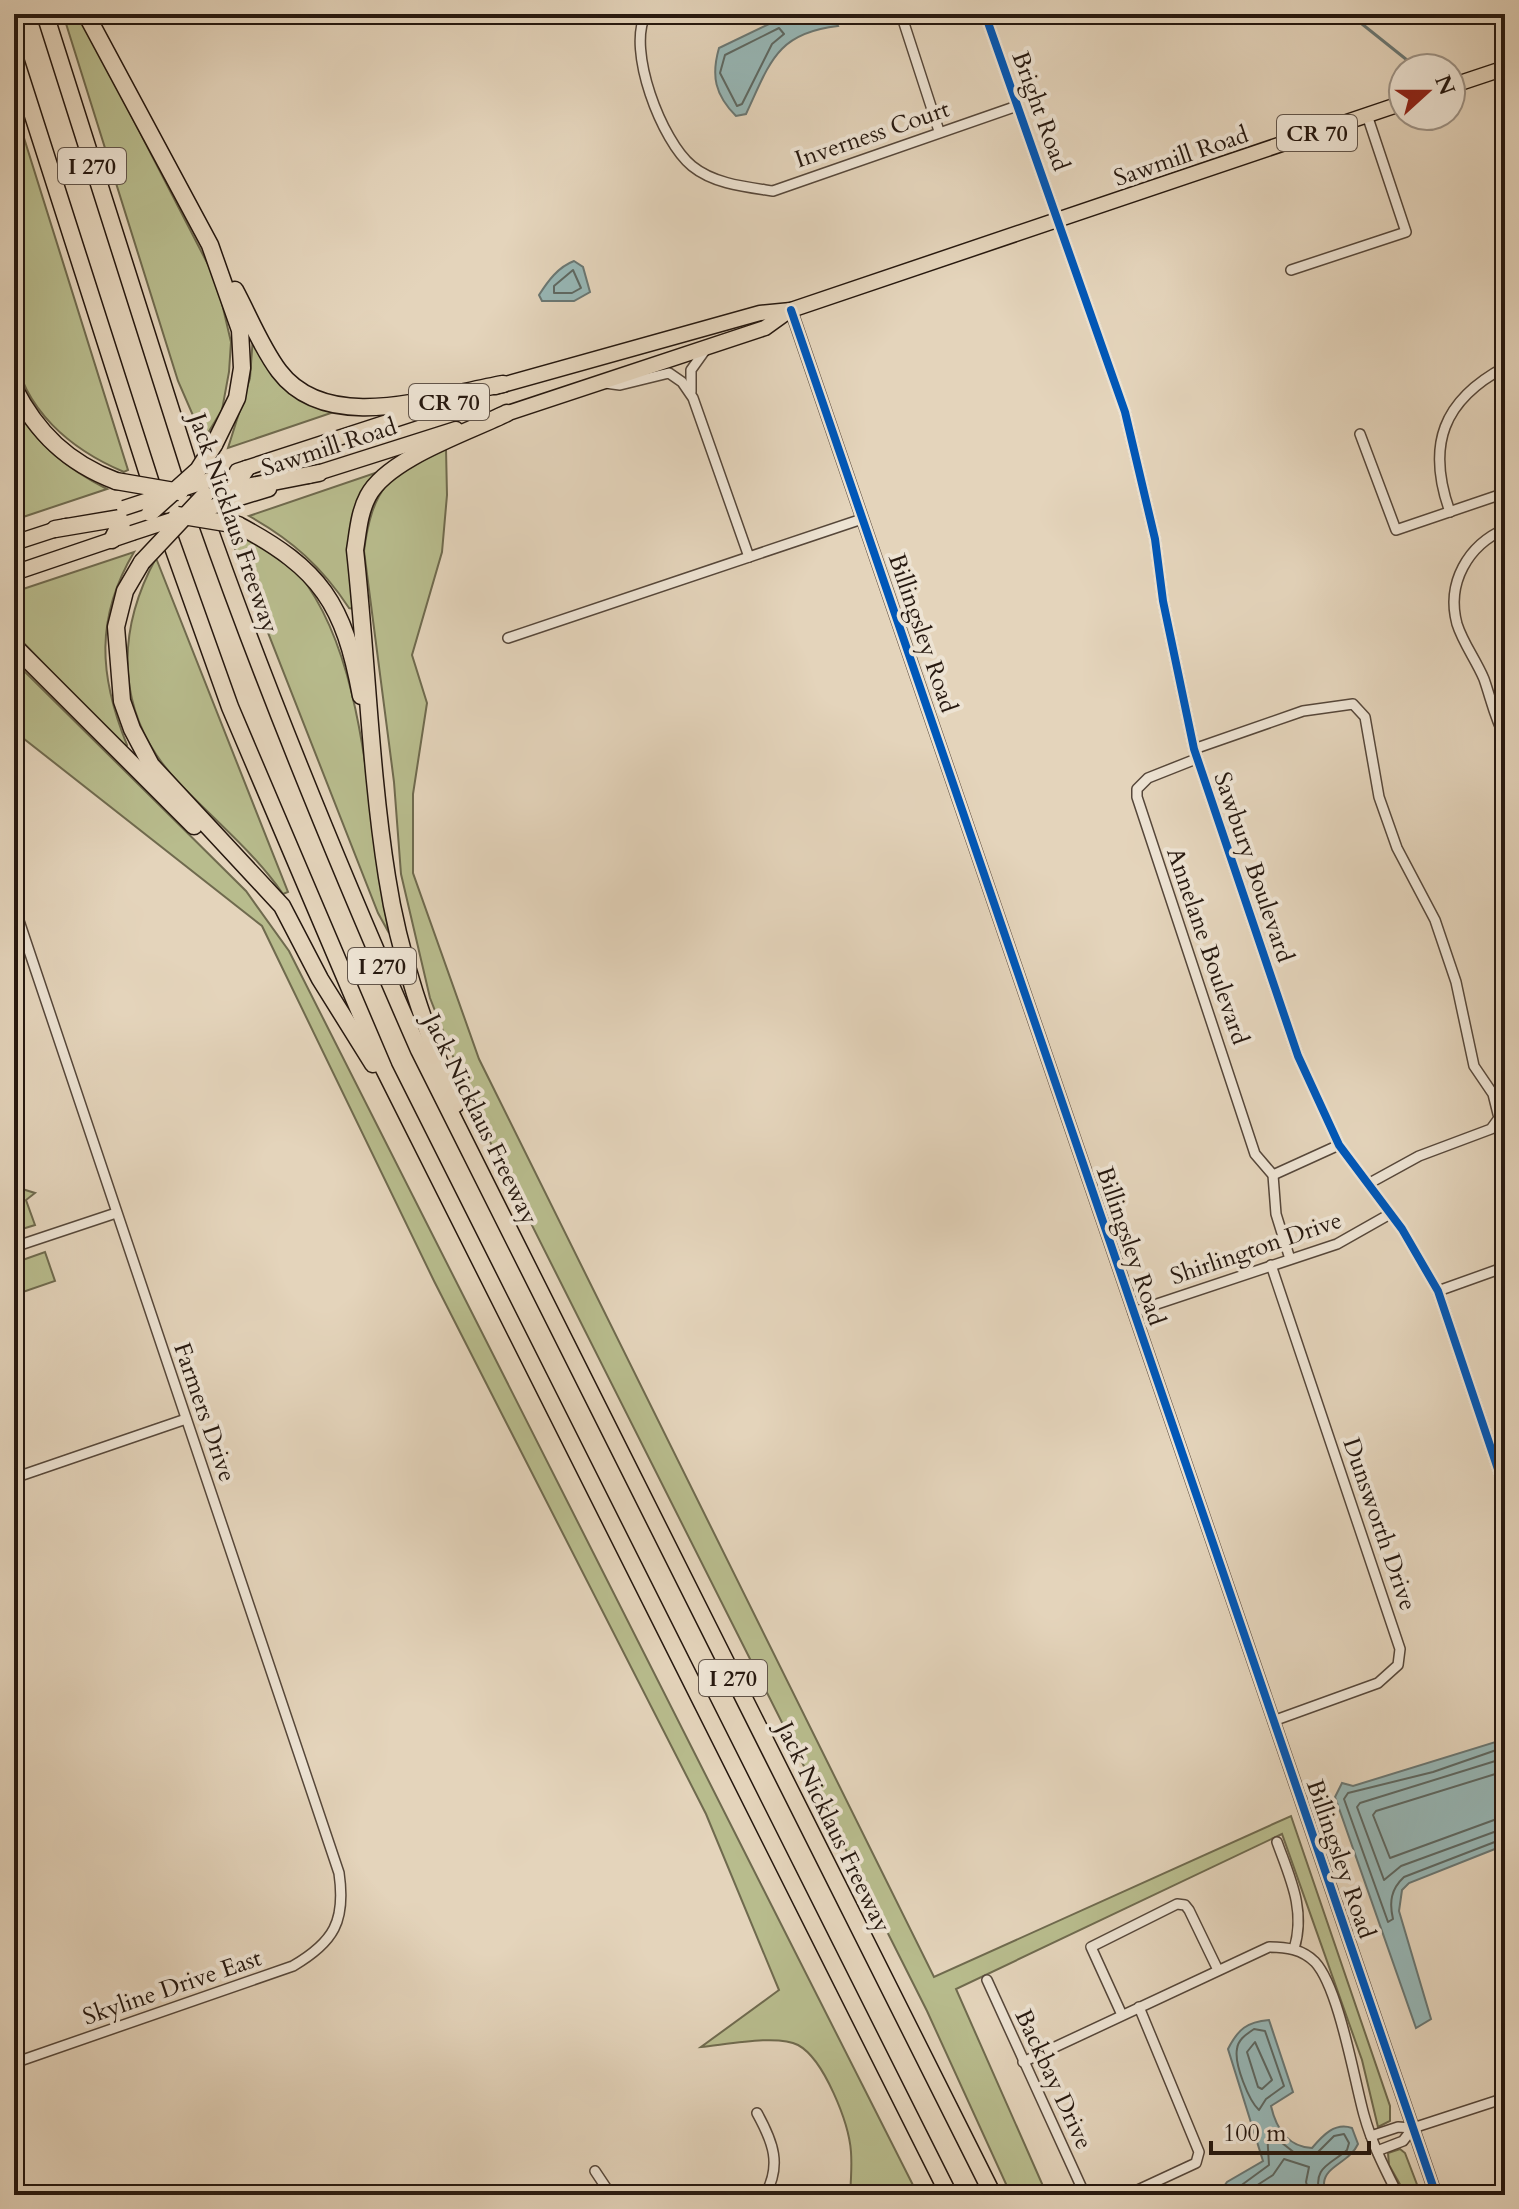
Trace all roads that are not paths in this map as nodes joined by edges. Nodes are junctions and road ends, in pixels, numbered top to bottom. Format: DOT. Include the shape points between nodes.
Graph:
graph roads {
  1 [pos="45,14"];
  2 [pos="86,14"];
  3 [pos="646,14"];
  4 [pos="901,14"];
  5 [pos="985,14"];
  6 [pos="14,56"];
  7 [pos="1505,68"];
  8 [pos="1467,81"];
  9 [pos="1017,106"];
  10 [pos="1387,108"];
  11 [pos="1367,115"];
  12 [pos="939,131"];
  13 [pos="1061,220"];
  14 [pos="210,245"];
  15 [pos="1291,270"];
  16 [pos="791,310"];
  17 [pos="707,347"];
  18 [pos="1505,367"];
  19 [pos="598,382"];
  20 [pos="503,384"];
  21 [pos="14,388"];
  22 [pos="691,392"];
  23 [pos="507,413"];
  24 [pos="1360,434"];
  25 [pos="246,469"];
  26 [pos="319,473"];
  27 [pos="229,487"];
  28 [pos="175,491"];
  29 [pos="1505,493"];
  30 [pos="205,495"];
  31 [pos="1450,512"];
  32 [pos="150,513"];
  33 [pos="183,516"];
  34 [pos="862,519"];
  35 [pos="128,520"];
  36 [pos="55,529"];
  37 [pos="1505,529"];
  38 [pos="112,540"];
  39 [pos="14,543"];
  40 [pos="749,557"];
  41 [pos="14,573"];
  42 [pos="508,638"];
  43 [pos="14,646"];
  44 [pos="1505,737"];
  45 [pos="1195,754"];
  46 [pos="376,780"];
  47 [pos="244,865"];
  48 [pos="14,906"];
  49 [pos="414,1130"];
  50 [pos="1339,1145"];
  51 [pos="1273,1175"];
  52 [pos="1368,1184"];
  53 [pos="116,1213"];
  54 [pos="1390,1214"];
  55 [pos="512,1238"];
  56 [pos="14,1247"];
  57 [pos="1290,1259"];
  58 [pos="1271,1265"];
  59 [pos="1505,1267"];
  60 [pos="1438,1291"];
  61 [pos="1133,1312"];
  62 [pos="186,1419"];
  63 [pos="14,1478"];
  64 [pos="1505,1490"];
  65 [pos="1273,1721"];
  66 [pos="1277,1842"];
  67 [pos="332,1932"];
  68 [pos="1294,1949"];
  69 [pos="1218,1970"];
  70 [pos="987,1980"];
  71 [pos="1139,2007"];
  72 [pos="1122,2015"];
  73 [pos="1023,2062"];
  74 [pos="14,2063"];
  75 [pos="1502,2099"];
  76 [pos="757,2113"];
  77 [pos="1505,2121"];
  78 [pos="1413,2128"];
  79 [pos="1371,2136"];
  80 [pos="1377,2151"];
  81 [pos="595,2171"];
  82 [pos="611,2195"];
  83 [pos="765,2195"];
  84 [pos="949,2195"];
  85 [pos="993,2195"];
  86 [pos="1085,2195"];
  87 [pos="1127,2195"];
  88 [pos="1398,2195"];
  89 [pos="1436,2195"];
  1 -- 55 [label="highway, Jack Nicklaus Freeway / I 270" via="170,415 239,612 353,901"];
  2 -- 14 [label="highway"];
  3 -- 12 [label="street, Inverness Court" via="639,40 643,65 672,144 707,176 773,191"];
  4 -- 12 [label="street"];
  5 -- 9 [label="street, Bright Road"];
  6 -- 49 [label="highway, I 270" via="109,359 225,693"];
  7 -- 8 [label="main road"];
  9 -- 12 [label="street, Inverness Court"];
  9 -- 13 [label="street, Bright Road"];
  10 -- 11 [label="main road, Sawmill Road / CR 70"];
  11 -- 13 [label="main road, Sawmill Road / CR 70"];
  11 -- 15 [label="street" via="1406,232"];
  13 -- 16 [label="main road, Sawmill Road / CR 70"];
  13 -- 45 [label="street, Sawbury Boulevard" via="1132,438"];
  14 -- 20 [label="highway" via="278,370 315,401 357,410"];
  14 -- 28 [label="highway, bridge" via="240,330 242,368 237,398 214,445"];
  16 -- 17 [label="main road, Sawmill Road / CR 70" via="765,328"];
  16 -- 20 [label="main road, Sawmill Road / CR 70" via="760,313"];
  16 -- 34 [label="street, Billingsley Road"];
  17 -- 19 [label="main road, Sawmill Road / CR 70"];
  17 -- 22 [label="street" via="691,370"];
  18 -- 31 [label="street" via="1474,384 1449,416 1439,454"];
  19 -- 22 [label="street" via="620,385 669,373"];
  19 -- 23 [label="main road, Sawmill Road / CR 70"];
  20 -- 25 [label="main road, Sawmill Road / CR 70"];
  21 -- 28 [label="highway, bridge" via="29,417 56,448 116,481"];
  22 -- 40 [label="street"];
  23 -- 26 [label="main road, Sawmill Road / CR 70"];
  23 -- 46 [label="highway" via="384,476 369,494 359,520 355,550"];
  24 -- 31 [label="street" via="1394,527 1400,530"];
  25 -- 27 [label="highway"];
  26 -- 27 [label="highway"];
  27 -- 28 [label="main road, bridge"];
  27 -- 30 [label="highway"];
  27 -- 33 [label="main road, bridge"];
  28 -- 30 [label="highway, bridge"];
  28 -- 32 [label="highway, bridge"];
  28 -- 35 [label="main road, bridge"];
  29 -- 31 [label="street"];
  30 -- 33 [label="highway, bridge"];
  32 -- 33 [label="highway, bridge"];
  32 -- 35 [label="highway"];
  33 -- 35 [label="main road, bridge"];
  33 -- 46 [label="highway, bridge" via="238,525 280,548 328,597 354,657"];
  33 -- 47 [label="highway, bridge" via="142,562 125,591 116,627 122,701 151,765"];
  34 -- 40 [label="street"];
  34 -- 61 [label="street, Billingsley Road"];
  35 -- 36 [label="highway"];
  35 -- 38 [label="highway"];
  36 -- 39 [label="main road"];
  37 -- 44 [label="street" via="1481,543 1458,572 1456,622"];
  38 -- 41 [label="main road"];
  40 -- 42 [label="street"];
  43 -- 47 [label="highway" via="205,837"];
  45 -- 50 [label="street, Sawbury Boulevard" via="1298,1056"];
  45 -- 51 [label="street, Annelane Boulevard" via="1148,778 1137,789 1137,797 1255,1154"];
  45 -- 52 [label="street, Annelane Boulevard" via="1323,706 1353,704 1365,717 1379,797 1397,848 1435,920 1456,982 1474,1066 1493,1094 1499,1118 1491,1129 1419,1156"];
  46 -- 55 [label="highway" via="387,877 408,969 430,1041"];
  47 -- 49 [label="highway" via="282,906 320,979"];
  48 -- 53 [label="street, Farmers Drive"];
  49 -- 84 [label="highway, I 270"];
  50 -- 51 [label="street"];
  50 -- 52 [label="street, Sawbury Boulevard"];
  51 -- 57 [label="street, Annelane Boulevard" via="1276,1214"];
  52 -- 54 [label="street, Sawbury Boulevard"];
  53 -- 56 [label="street"];
  53 -- 62 [label="street, Farmers Drive"];
  54 -- 57 [label="street, Shirlington Drive" via="1337,1244"];
  54 -- 60 [label="street, Sawbury Boulevard"];
  55 -- 85 [label="highway, Jack Nicklaus Freeway / I 270"];
  57 -- 58 [label="street, Shirlington Drive"];
  58 -- 61 [label="street, Shirlington Drive"];
  58 -- 65 [label="street, Dunsworth Drive" via="1400,1649 1398,1665 1378,1683"];
  59 -- 60 [label="street"];
  60 -- 64 [label="street, Sawbury Boulevard"];
  61 -- 65 [label="street, Billingsley Road"];
  62 -- 63 [label="street"];
  62 -- 67 [label="street, Farmers Drive" via="339,1873 341,1911"];
  65 -- 78 [label="street, Billingsley Road"];
  66 -- 68 [label="street" via="1298,1905"];
  67 -- 74 [label="street, Skyline Drive East" via="316,1952 293,1966"];
  68 -- 69 [label="street" via="1269,1947"];
  68 -- 79 [label="street" via="1317,1965 1324,1980 1346,2039"];
  69 -- 71 [label="street"];
  69 -- 72 [label="street" via="1189,1910 1177,1904 1091,1947"];
  70 -- 73 [label="street, Backbay Drive"];
  71 -- 72 [label="street"];
  71 -- 87 [label="street" via="1199,2152 1196,2163"];
  72 -- 73 [label="street"];
  73 -- 86 [label="street, Backbay Drive"];
  75 -- 77 [label="street"];
  75 -- 78 [label="street"];
  76 -- 83 [label="street" via="776,2164"];
  78 -- 79 [label="street"];
  78 -- 80 [label="street" via="1403,2141"];
  78 -- 89 [label="street, Billingsley Road"];
  79 -- 80 [label="street"];
  80 -- 88 [label="street"];
  81 -- 82 [label="street"];
}
